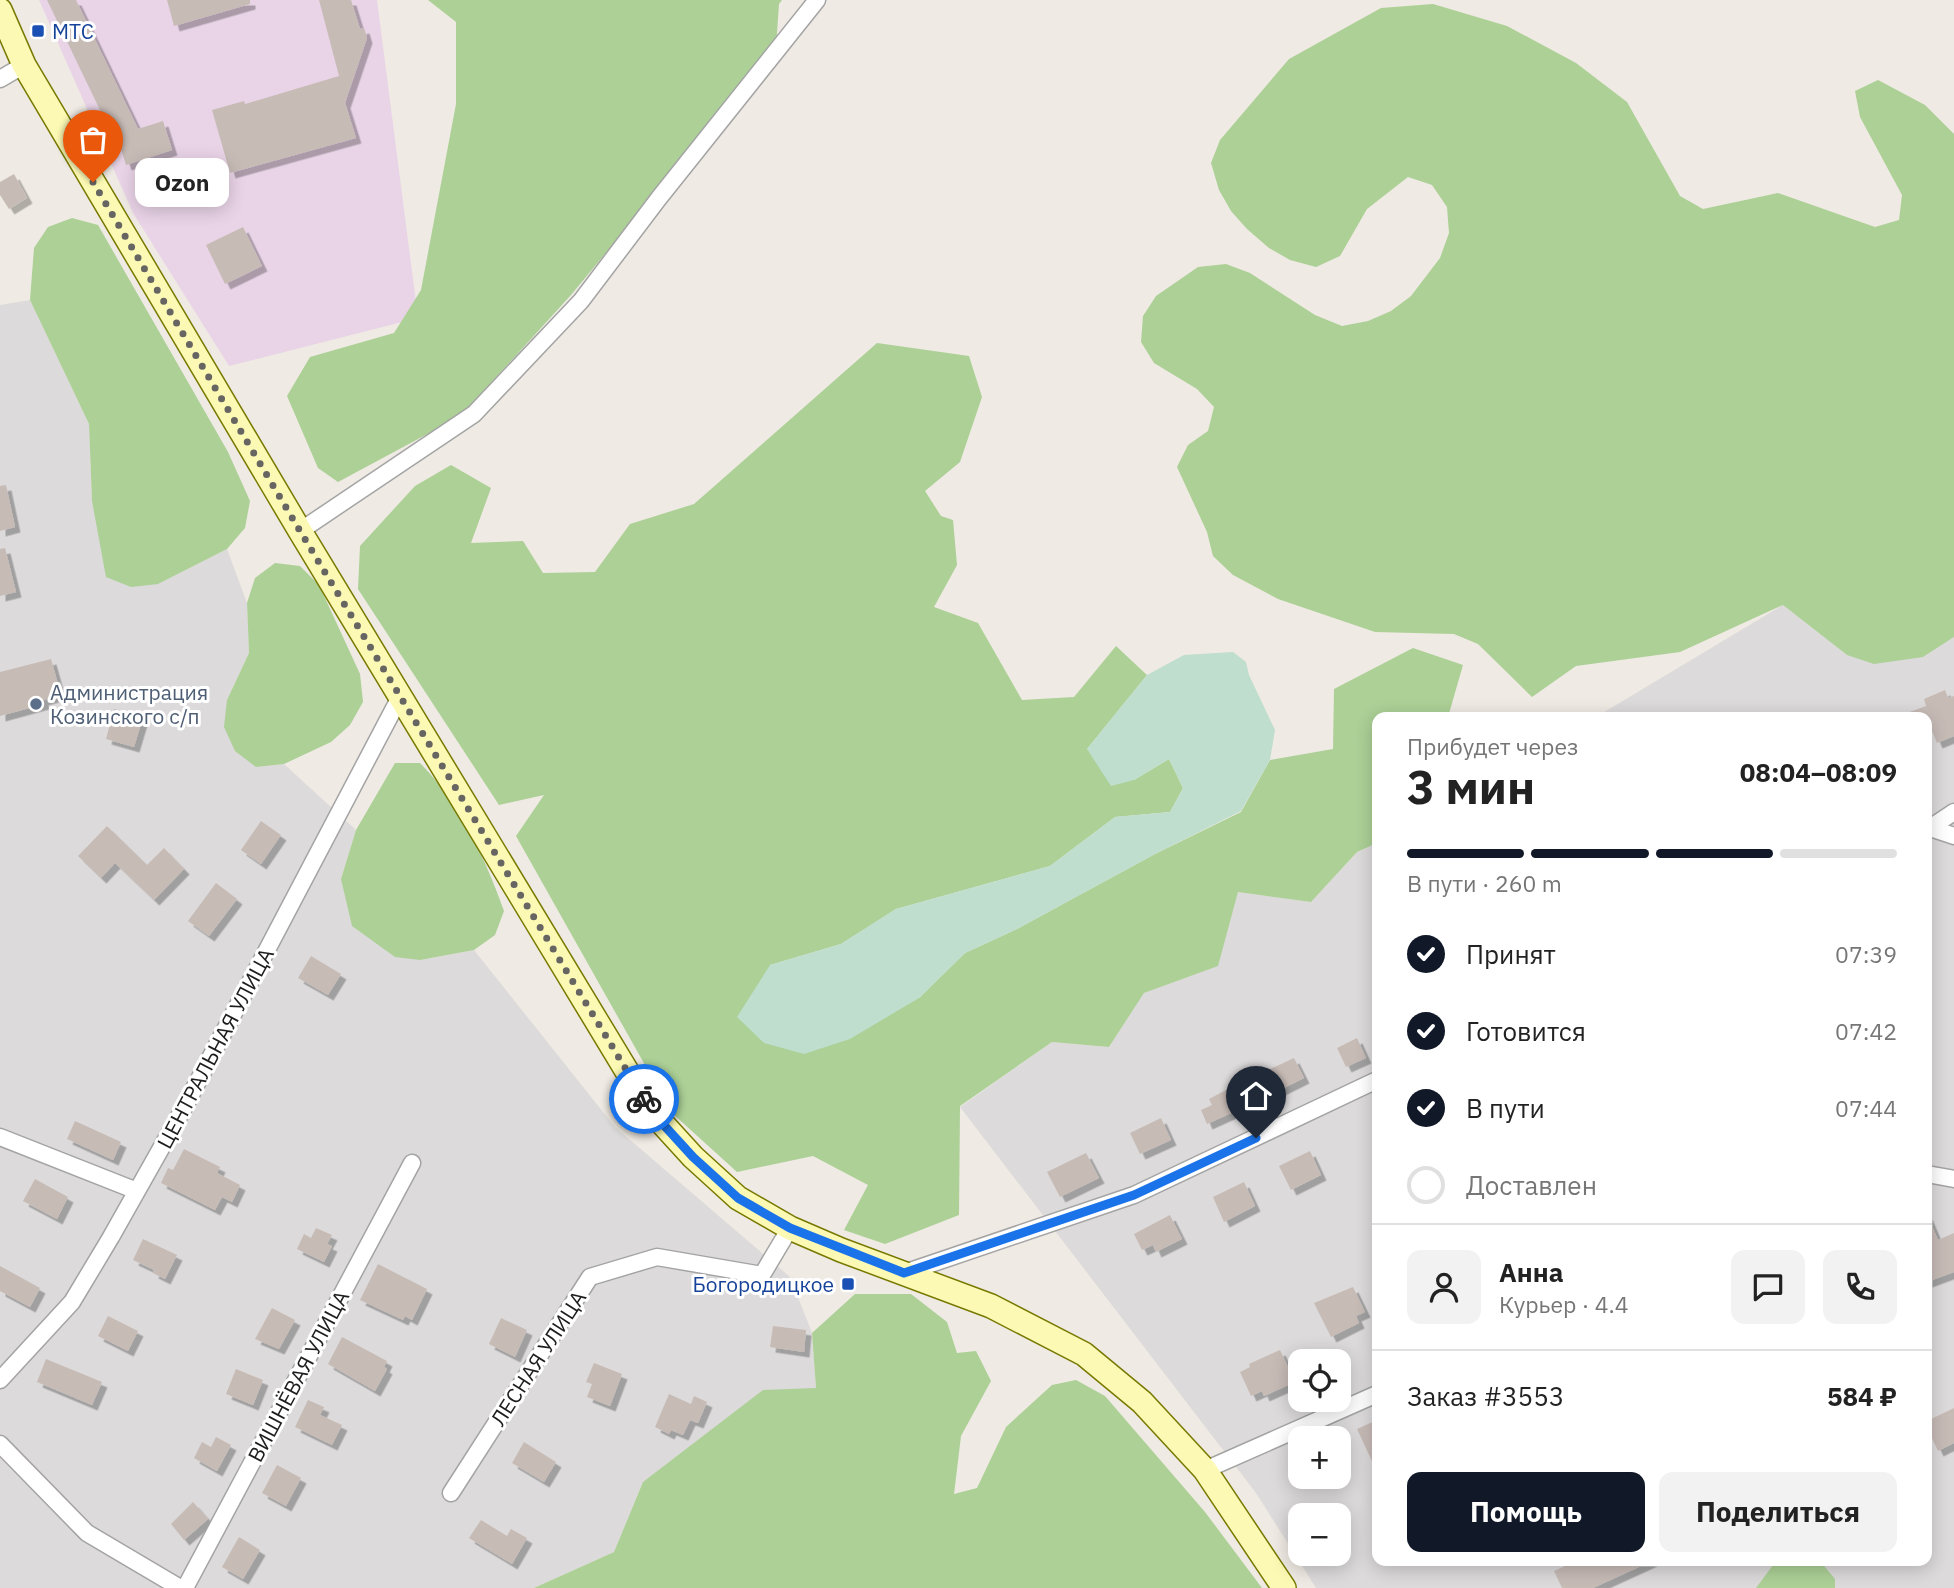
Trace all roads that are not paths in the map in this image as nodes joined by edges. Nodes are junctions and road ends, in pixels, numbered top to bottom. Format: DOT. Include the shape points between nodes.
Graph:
graph roads {
  1 [pos="817,0"];
  2 [pos="0,10"];
  3 [pos="24,65"];
  4 [pos="0,79"];
  5 [pos="300,531"];
  6 [pos="400,697"];
  7 [pos="1954,812"];
  8 [pos="1932,826"];
  9 [pos="1932,829"];
  10 [pos="1954,836"];
  11 [pos="1372,1082"];
  12 [pos="0,1137"];
  13 [pos="411,1163"];
  14 [pos="1932,1175"];
  15 [pos="1954,1180"];
  16 [pos="137,1191"];
  17 [pos="790,1228"];
  18 [pos="904,1273"];
  19 [pos="0,1380"];
  20 [pos="1372,1396"];
  21 [pos="0,1444"];
  22 [pos="1205,1470"];
  23 [pos="452,1493"];
  24 [pos="182,1588"];
  25 [pos="1284,1588"];
  1 -- 5 [label="street" via="580,301 474,414"];
  2 -- 3 [label="street"];
  3 -- 4 [label="street"];
  3 -- 5 [label="street"];
  5 -- 6 [label="street"];
  6 -- 16 [label="street, ЦЕНТРАЛЬНАЯ УЛИЦА"];
  6 -- 17 [label="street" via="651,1111 738,1198"];
  7 -- 8 [label="street"];
  9 -- 10 [label="street"];
  11 -- 18 [label="street" via="1134,1195"];
  12 -- 16 [label="street"];
  13 -- 24 [label="street, ВИШНЁВАЯ УЛИЦА"];
  14 -- 15 [label="street"];
  16 -- 19 [label="street, ЦЕНТРАЛЬНАЯ УЛИЦА" via="72,1301"];
  17 -- 18 [label="street"];
  17 -- 23 [label="street, ЛЕСНАЯ УЛИЦА" via="762,1275 657,1256 590,1277"];
  18 -- 22 [label="street" via="991,1306 1084,1354 1142,1402"];
  20 -- 22 [label="street"];
  21 -- 24 [label="street" via="88,1533"];
  22 -- 25 [label="street"];
}
